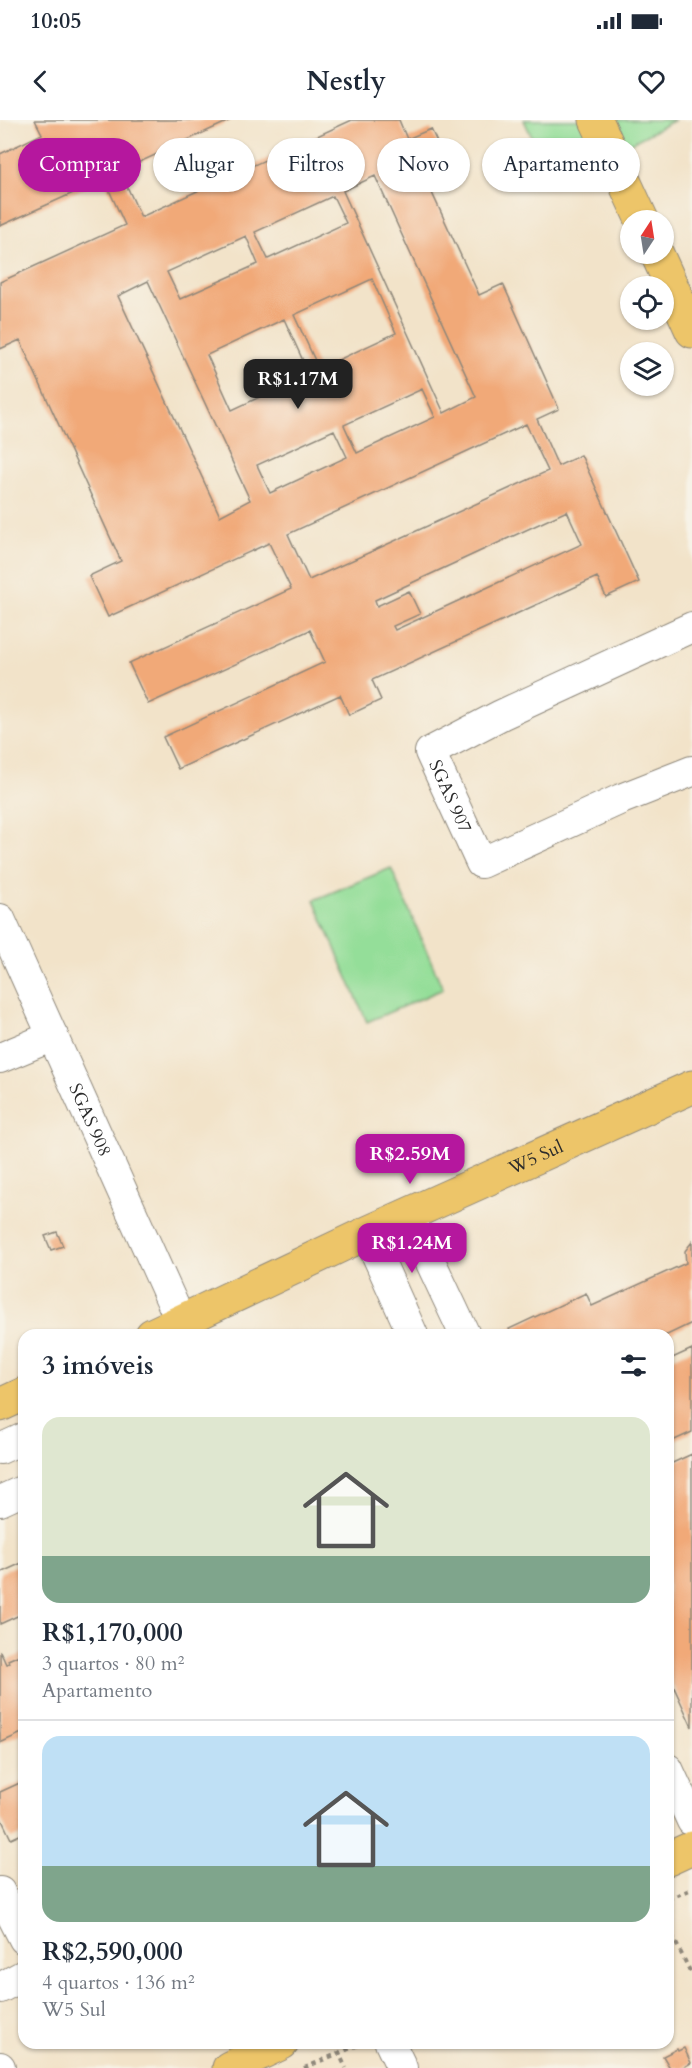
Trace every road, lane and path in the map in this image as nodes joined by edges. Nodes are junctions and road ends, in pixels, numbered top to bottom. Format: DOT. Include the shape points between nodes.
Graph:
graph roads {
  1 [pos="596,120"];
  2 [pos="637,210"];
  3 [pos="662,264"];
  4 [pos="692,331"];
  5 [pos="692,627"];
  6 [pos="692,771"];
  7 [pos="0,919"];
  8 [pos="53,1036"];
  9 [pos="0,1058"];
  10 [pos="692,1087"];
  11 [pos="408,1214"];
  12 [pos="367,1233"];
  13 [pos="184,1325"];
  14 [pos="410,1329"];
  15 [pos="462,1329"];
  16 [pos="18,1397"];
  17 [pos="0,1405"];
  18 [pos="18,1441"];
  19 [pos="0,1449"];
  20 [pos="18,1493"];
  21 [pos="0,1501"];
  22 [pos="674,1782"];
  23 [pos="692,1821"];
  24 [pos="692,1848"];
  25 [pos="674,1856"];
  26 [pos="692,1889"];
  27 [pos="0,1892"];
  28 [pos="674,1896"];
  29 [pos="18,1927"];
  30 [pos="674,1938"];
  31 [pos="692,1973"];
  32 [pos="18,1979"];
  33 [pos="0,1988"];
  34 [pos="269,2049"];
  35 [pos="337,2049"];
  36 [pos="347,2049"];
  37 [pos="393,2049"];
  38 [pos="338,2052"];
  39 [pos="229,2068"];
  40 [pos="304,2068"];
  41 [pos="346,2068"];
  42 [pos="402,2068"];
  1 -- 2 [label="main road"];
  3 -- 4 [label="main road"];
  5 -- 6 [label="street, SGAS 907" via="430,752 481,863"];
  7 -- 8 [label="street, SGAS 908"];
  8 -- 9 [label="street"];
  8 -- 13 [label="street, SGAS 908"];
  10 -- 11 [label="main road, W5 Sul"];
  11 -- 12 [label="main road, W5 Sul"];
  11 -- 15 [label="street"];
  12 -- 13 [label="main road, W5 Sul"];
  12 -- 14 [label="street"];
  16 -- 17 [label="main road"];
  18 -- 19 [label="street"];
  20 -- 21 [label="street"];
  22 -- 23 [label="street"];
  24 -- 25 [label="main road"];
  26 -- 28 [label="path"];
  27 -- 29 [label="street"];
  30 -- 31 [label="path"];
  32 -- 33 [label="street"];
  34 -- 39 [label="main road"];
  35 -- 38 [label="path"];
  36 -- 38 [label="path"];
  37 -- 42 [label="street"];
  38 -- 40 [label="path"];
  38 -- 41 [label="path"];
}
